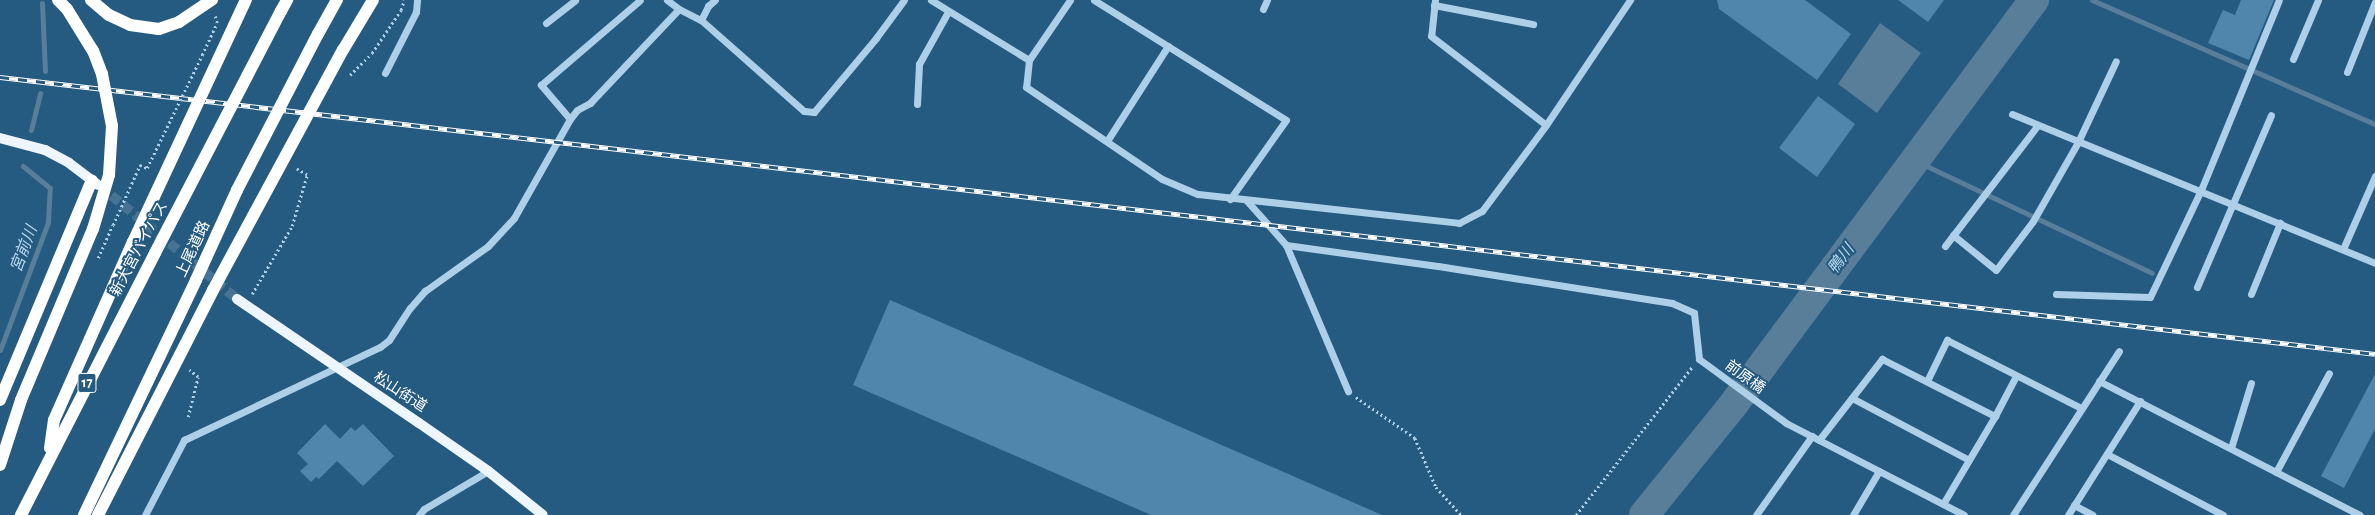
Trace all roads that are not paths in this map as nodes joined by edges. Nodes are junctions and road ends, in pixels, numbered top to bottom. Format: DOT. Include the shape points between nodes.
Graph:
graph roads {
  1 [pos="58,0"];
  2 [pos="91,0"];
  3 [pos="212,0"];
  4 [pos="246,0"];
  5 [pos="287,0"];
  6 [pos="337,0"];
  7 [pos="372,0"];
  8 [pos="417,0"];
  9 [pos="575,0"];
  10 [pos="640,0"];
  11 [pos="667,0"];
  12 [pos="715,0"];
  13 [pos="904,0"];
  14 [pos="931,0"];
  15 [pos="1070,0"];
  16 [pos="1094,0"];
  17 [pos="1267,0"];
  18 [pos="1630,0"];
  19 [pos="2279,0"];
  20 [pos="2318,0"];
  21 [pos="1435,2"];
  22 [pos="2375,2"];
  23 [pos="678,9"];
  24 [pos="1263,10"];
  25 [pos="948,12"];
  26 [pos="701,20"];
  27 [pos="546,23"];
  28 [pos="1533,24"];
  29 [pos="1168,46"];
  30 [pos="2293,59"];
  31 [pos="1029,60"];
  32 [pos="2116,61"];
  33 [pos="2346,72"];
  34 [pos="385,73"];
  35 [pos="917,104"];
  36 [pos="2012,114"];
  37 [pos="2271,115"];
  38 [pos="570,119"];
  39 [pos="1546,125"];
  40 [pos="2037,126"];
  41 [pos="0,138"];
  42 [pos="1107,141"];
  43 [pos="2078,142"];
  44 [pos="2375,176"];
  45 [pos="95,182"];
  46 [pos="2201,190"];
  47 [pos="1230,199"];
  48 [pos="1247,201"];
  49 [pos="2233,203"];
  50 [pos="2280,223"];
  51 [pos="1954,235"];
  52 [pos="1286,245"];
  53 [pos="1945,246"];
  54 [pos="2343,249"];
  55 [pos="2375,263"];
  56 [pos="2196,287"];
  57 [pos="2056,294"];
  58 [pos="2251,294"];
  59 [pos="237,299"];
  60 [pos="2119,350"];
  61 [pos="334,367"];
  62 [pos="2329,373"];
  63 [pos="2016,376"];
  64 [pos="2099,381"];
  65 [pos="1927,382"];
  66 [pos="2251,384"];
  67 [pos="1348,391"];
  68 [pos="1852,398"];
  69 [pos="0,400"];
  70 [pos="2140,401"];
  71 [pos="2082,408"];
  72 [pos="1995,416"];
  73 [pos="1812,436"];
  74 [pos="1818,440"];
  75 [pos="2231,448"];
  76 [pos="2107,454"];
  77 [pos="49,457"];
  78 [pos="1969,460"];
  79 [pos="0,465"];
  80 [pos="488,471"];
  81 [pos="1879,471"];
  82 [pos="2276,472"];
  83 [pos="1943,504"];
  84 [pos="2074,505"];
  85 [pos="21,515"];
  86 [pos="84,515"];
  87 [pos="98,515"];
  88 [pos="145,515"];
  89 [pos="419,515"];
  90 [pos="543,515"];
  91 [pos="1756,515"];
  92 [pos="1853,515"];
  93 [pos="1964,515"];
  94 [pos="2013,515"];
  95 [pos="2068,515"];
  96 [pos="2093,515"];
  97 [pos="2223,515"];
  98 [pos="2358,515"];
  1 -- 79 [label="highway, bridge" via="79,27 102,74 112,126 109,175 93,229 22,400"];
  2 -- 3 [label="highway" via="109,15 130,25 158,29 179,22"];
  4 -- 77 [label="highway, 17, bridge" via="133,242 54,420"];
  5 -- 77 [label="highway, 新大宮バイパス / 17, bridge"];
  6 -- 86 [label="highway, 上尾道路, bridge" via="237,190"];
  7 -- 87 [label="highway, bridge" via="213,290"];
  8 -- 34 [label="street" via="416,12"];
  9 -- 27 [label="street"];
  10 -- 38 [label="street" via="541,85"];
  11 -- 23 [label="street"];
  12 -- 26 [label="street"];
  13 -- 26 [label="street" via="814,112 804,111"];
  14 -- 25 [label="street"];
  15 -- 31 [label="street"];
  16 -- 29 [label="street"];
  17 -- 24 [label="street"];
  18 -- 39 [label="street"];
  19 -- 46 [label="street"];
  20 -- 30 [label="street"];
  21 -- 28 [label="street"];
  21 -- 39 [label="street" via="1431,36"];
  22 -- 33 [label="street"];
  23 -- 26 [label="street"];
  23 -- 38 [label="street" via="590,103 577,110"];
  25 -- 31 [label="street"];
  25 -- 35 [label="street" via="919,64"];
  29 -- 42 [label="street"];
  29 -- 47 [label="street" via="1286,120"];
  31 -- 42 [label="street" via="1026,86"];
  32 -- 43 [label="street"];
  36 -- 40 [label="street"];
  37 -- 49 [label="street"];
  38 -- 61 [label="street" via="514,218 488,246 425,291 410,308 389,340 380,347"];
  39 -- 48 [label="street" via="1482,211 1459,223"];
  40 -- 43 [label="street"];
  40 -- 51 [label="street"];
  41 -- 45 [label="main road" via="46,150 69,162"];
  42 -- 47 [label="street" via="1162,179 1198,194"];
  43 -- 46 [label="street"];
  43 -- 51 [label="street" via="2033,221 1996,270"];
  44 -- 54 [label="street"];
  45 -- 69 [label="highway"];
  46 -- 49 [label="street"];
  46 -- 57 [label="street" via="2150,297"];
  47 -- 48 [label="street"];
  48 -- 52 [label="street"];
  49 -- 50 [label="street"];
  49 -- 56 [label="street"];
  50 -- 54 [label="street"];
  50 -- 58 [label="street"];
  51 -- 53 [label="street"];
  52 -- 67 [label="street"];
  52 -- 73 [label="street, 前原橋" via="1672,303 1694,312 1702,361 1770,411"];
  54 -- 55 [label="street"];
  59 -- 61 [label="main road, 松山街道"];
  60 -- 64 [label="street"];
  61 -- 80 [label="main road, 松山街道"];
  61 -- 88 [label="street" via="184,440"];
  62 -- 82 [label="street"];
  63 -- 65 [label="street" via="1947,340"];
  63 -- 71 [label="street"];
  63 -- 72 [label="street"];
  64 -- 70 [label="street"];
  64 -- 71 [label="street"];
  65 -- 68 [label="street" via="1882,359"];
  65 -- 72 [label="street"];
  66 -- 75 [label="street"];
  68 -- 74 [label="street"];
  68 -- 78 [label="street"];
  70 -- 75 [label="street"];
  70 -- 76 [label="street"];
  71 -- 94 [label="street"];
  72 -- 78 [label="street"];
  73 -- 74 [label="street, 前原橋"];
  73 -- 91 [label="street"];
  74 -- 81 [label="street, 前原橋"];
  75 -- 82 [label="street"];
  76 -- 84 [label="street"];
  76 -- 97 [label="street"];
  77 -- 85 [label="highway, 新大宮バイパス / 17"];
  78 -- 83 [label="street"];
  80 -- 89 [label="street" via="424,509"];
  80 -- 90 [label="main road, 松山街道"];
  81 -- 83 [label="street, 前原橋"];
  81 -- 92 [label="street"];
  82 -- 98 [label="street"];
  83 -- 93 [label="street, 前原橋"];
  84 -- 95 [label="street"];
  84 -- 96 [label="street"];
}
